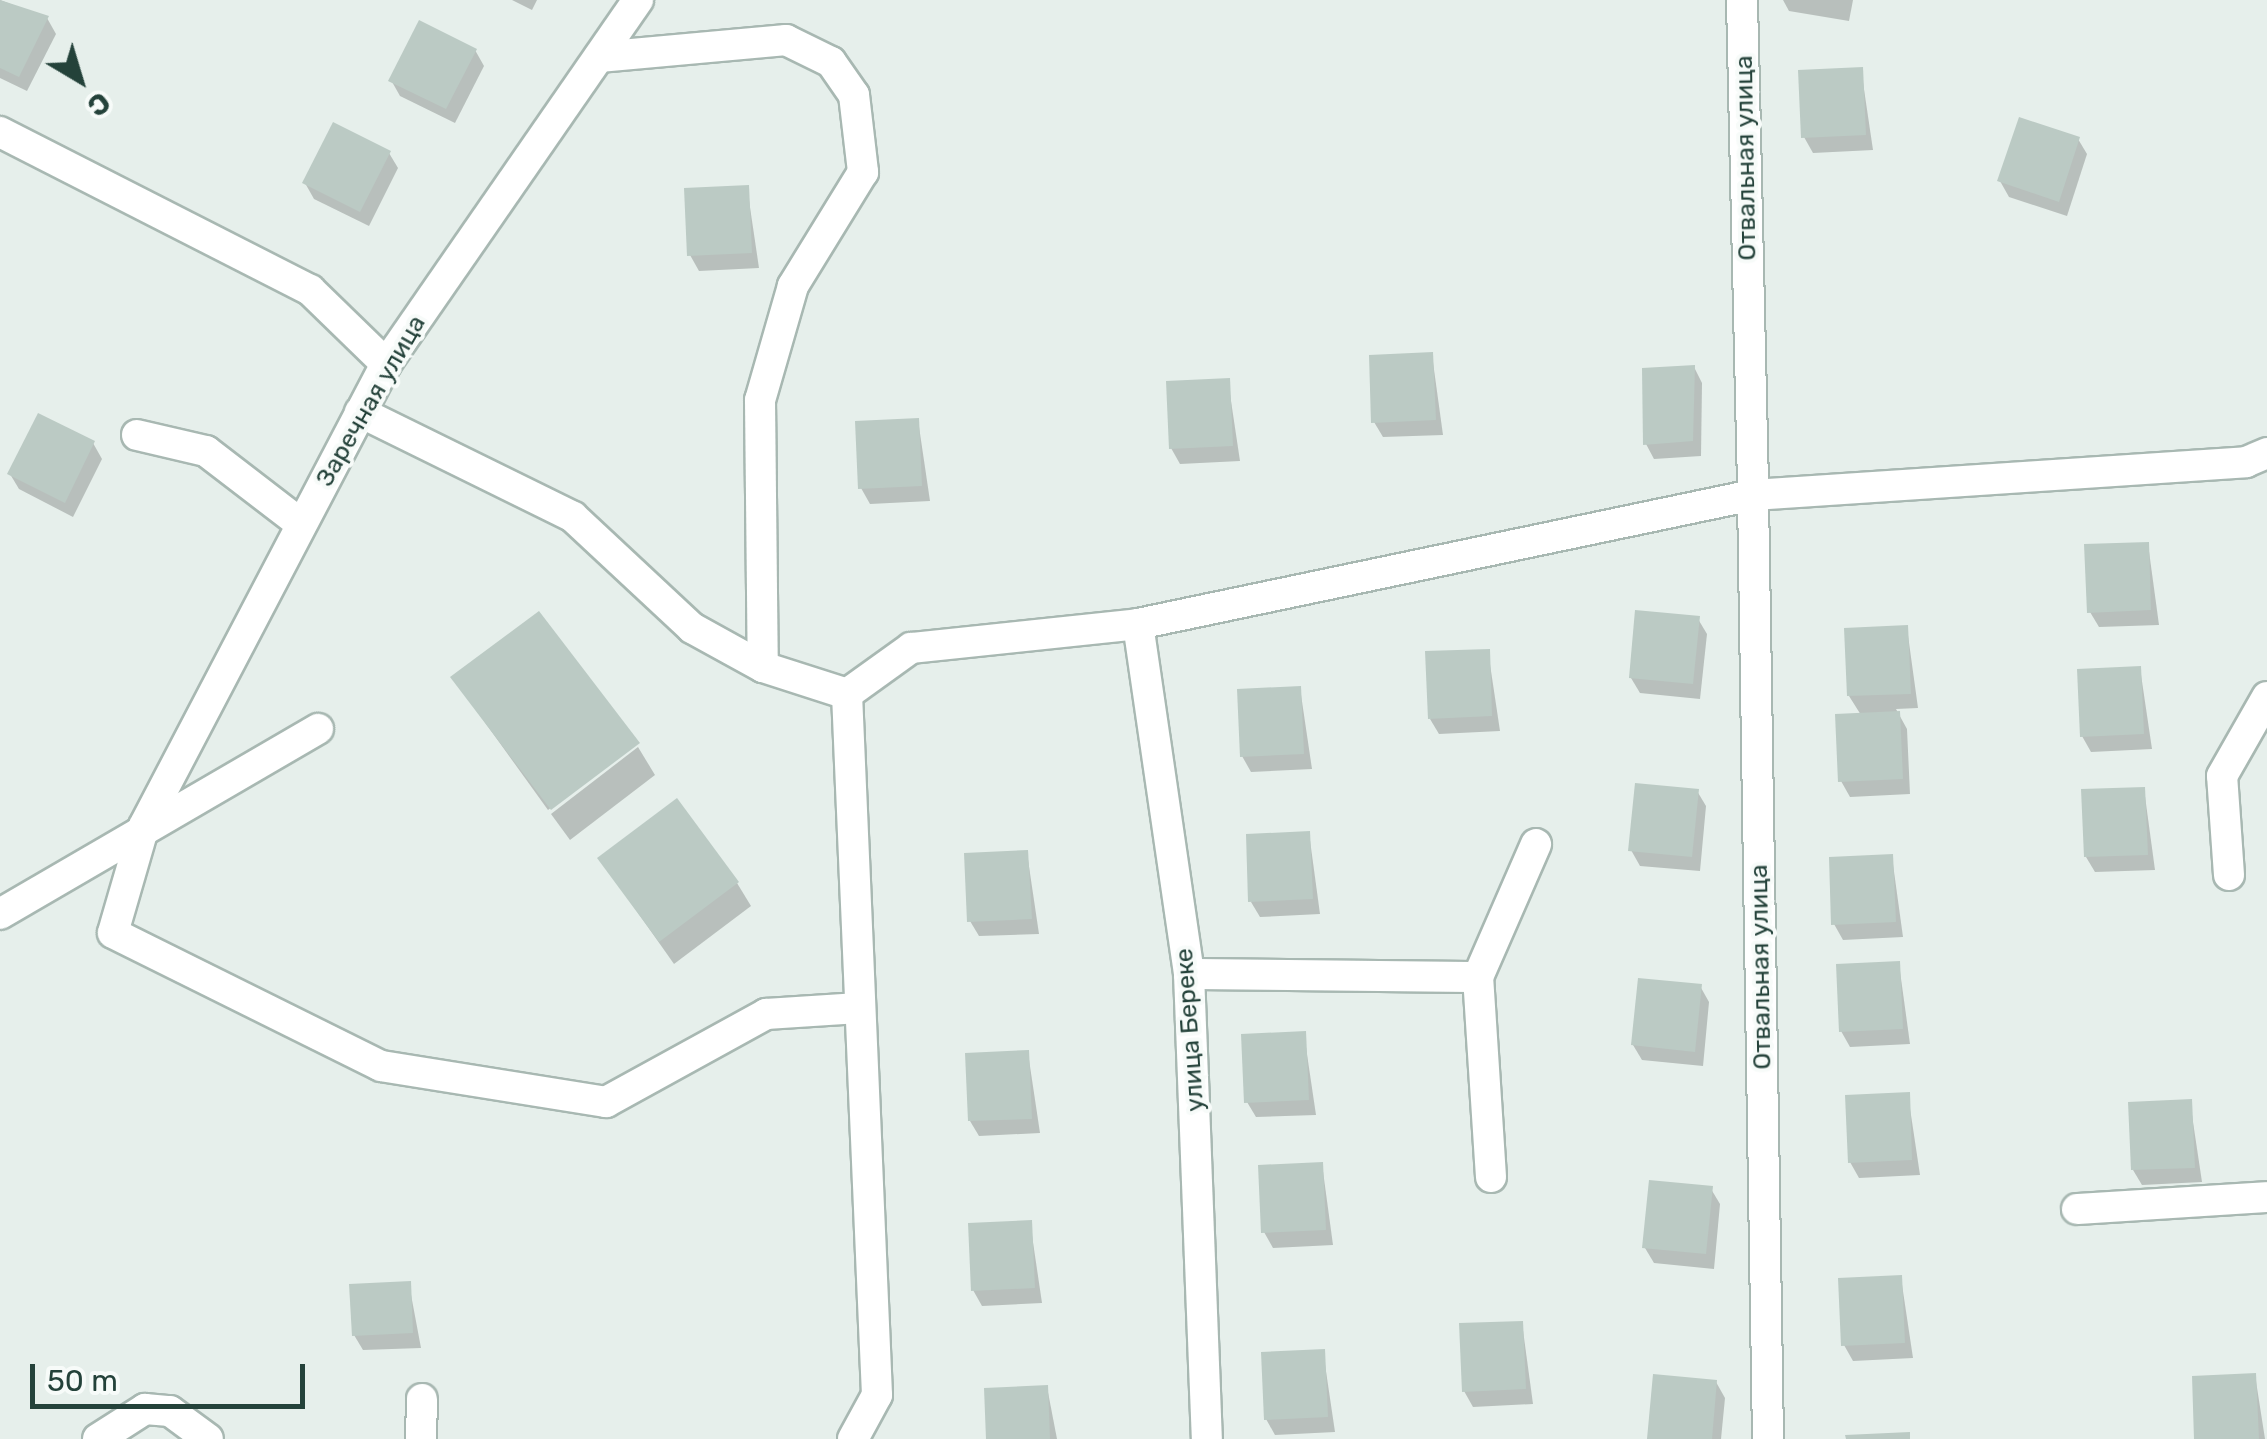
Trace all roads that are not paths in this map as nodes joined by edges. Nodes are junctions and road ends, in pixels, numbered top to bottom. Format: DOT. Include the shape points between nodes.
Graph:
graph roads {
  1 [pos="638,0"];
  2 [pos="1742,0"];
  3 [pos="598,57"];
  4 [pos="0,132"];
  5 [pos="386,364"];
  6 [pos="360,412"];
  7 [pos="137,435"];
  8 [pos="2260,465"];
  9 [pos="1752,495"];
  10 [pos="300,524"];
  11 [pos="1138,624"];
  12 [pos="763,666"];
  13 [pos="846,694"];
  14 [pos="2267,697"];
  15 [pos="318,729"];
  16 [pos="144,826"];
  17 [pos="1536,844"];
  18 [pos="2229,875"];
  19 [pos="0,914"];
  20 [pos="1190,974"];
  21 [pos="1478,978"];
  22 [pos="859,1008"];
  23 [pos="1491,1177"];
  24 [pos="2267,1197"];
  25 [pos="2077,1209"];
  26 [pos="876,1395"];
  27 [pos="422,1399"];
  28 [pos="98,1439"];
  29 [pos="208,1439"];
  30 [pos="420,1439"];
  31 [pos="853,1439"];
  32 [pos="880,1439"];
  33 [pos="1207,1439"];
  34 [pos="1768,1439"];
  1 -- 3 [label="street, Заречная улица"];
  2 -- 9 [label="street, Отвальная улица"];
  3 -- 5 [label="street, Заречная улица"];
  3 -- 12 [label="street" via="786,40 831,62 854,96 862,172 792,286 760,400"];
  4 -- 5 [label="street" via="310,290"];
  5 -- 6 [label="street, Заречная улица"];
  6 -- 10 [label="street, Заречная улица"];
  6 -- 12 [label="street" via="573,517 692,628"];
  7 -- 10 [label="street" via="206,451"];
  8 -- 9 [label="street"];
  9 -- 11 [label="street"];
  9 -- 34 [label="street, Отвальная улица"];
  10 -- 16 [label="street, Заречная улица"];
  11 -- 13 [label="street" via="911,648"];
  11 -- 20 [label="street, улица Береке"];
  12 -- 13 [label="street"];
  13 -- 22 [label="street"];
  14 -- 18 [label="street" via="2222,776"];
  15 -- 16 [label="street"];
  16 -- 19 [label="street"];
  16 -- 22 [label="street, Заречная улица" via="113,933 381,1066 606,1102 766,1014"];
  17 -- 21 [label="street"];
  20 -- 21 [label="street"];
  20 -- 33 [label="street, улица Береке"];
  21 -- 23 [label="street"];
  22 -- 26 [label="street"];
  24 -- 25 [label="street"];
  26 -- 31 [label="street"];
  26 -- 32 [label="street"];
  27 -- 30 [label="street"];
  28 -- 29 [label="street" via="145,1410 170,1411"];
}
